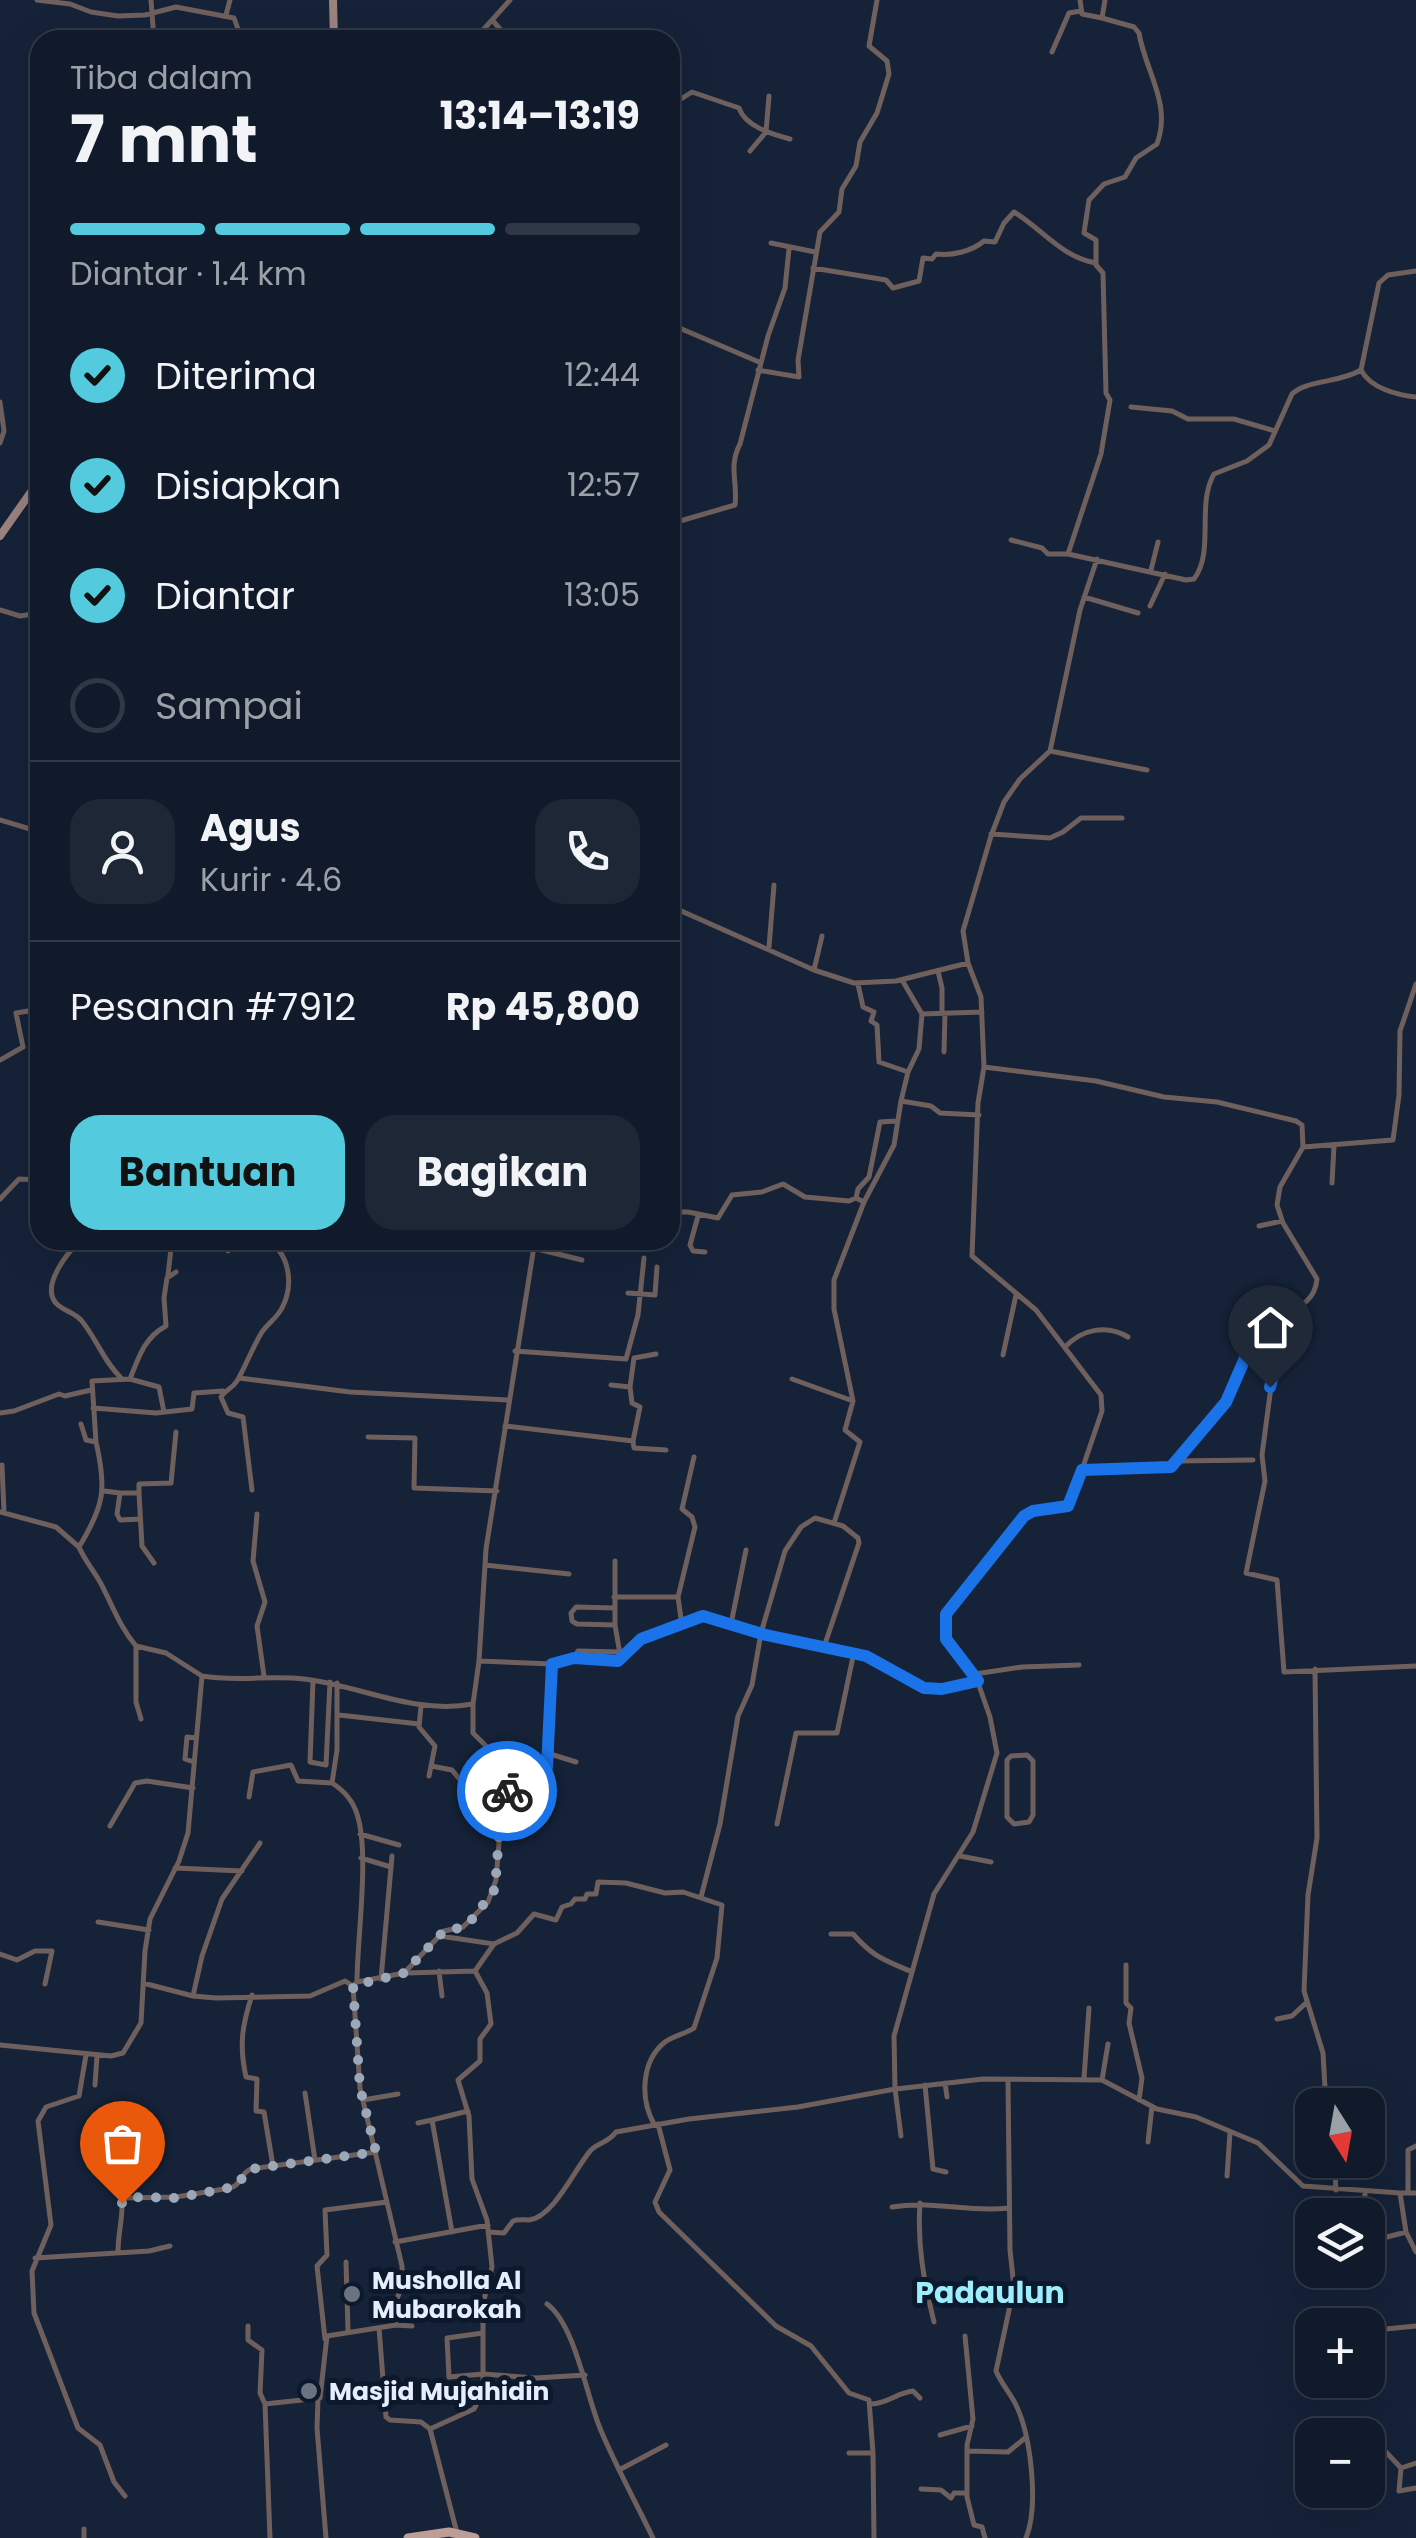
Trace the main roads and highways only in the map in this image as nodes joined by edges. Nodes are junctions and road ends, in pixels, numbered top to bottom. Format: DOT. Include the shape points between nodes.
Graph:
graph roads {
  1 [pos="333,0"];
  2 [pos="334,30"];
  3 [pos="30,493"];
  4 [pos="1,533"];
  5 [pos="408,2538"];
  6 [pos="475,2538"];
  1 -- 2 [label="main road"];
  3 -- 4 [label="main road"];
  5 -- 6 [label="main road"];
}
